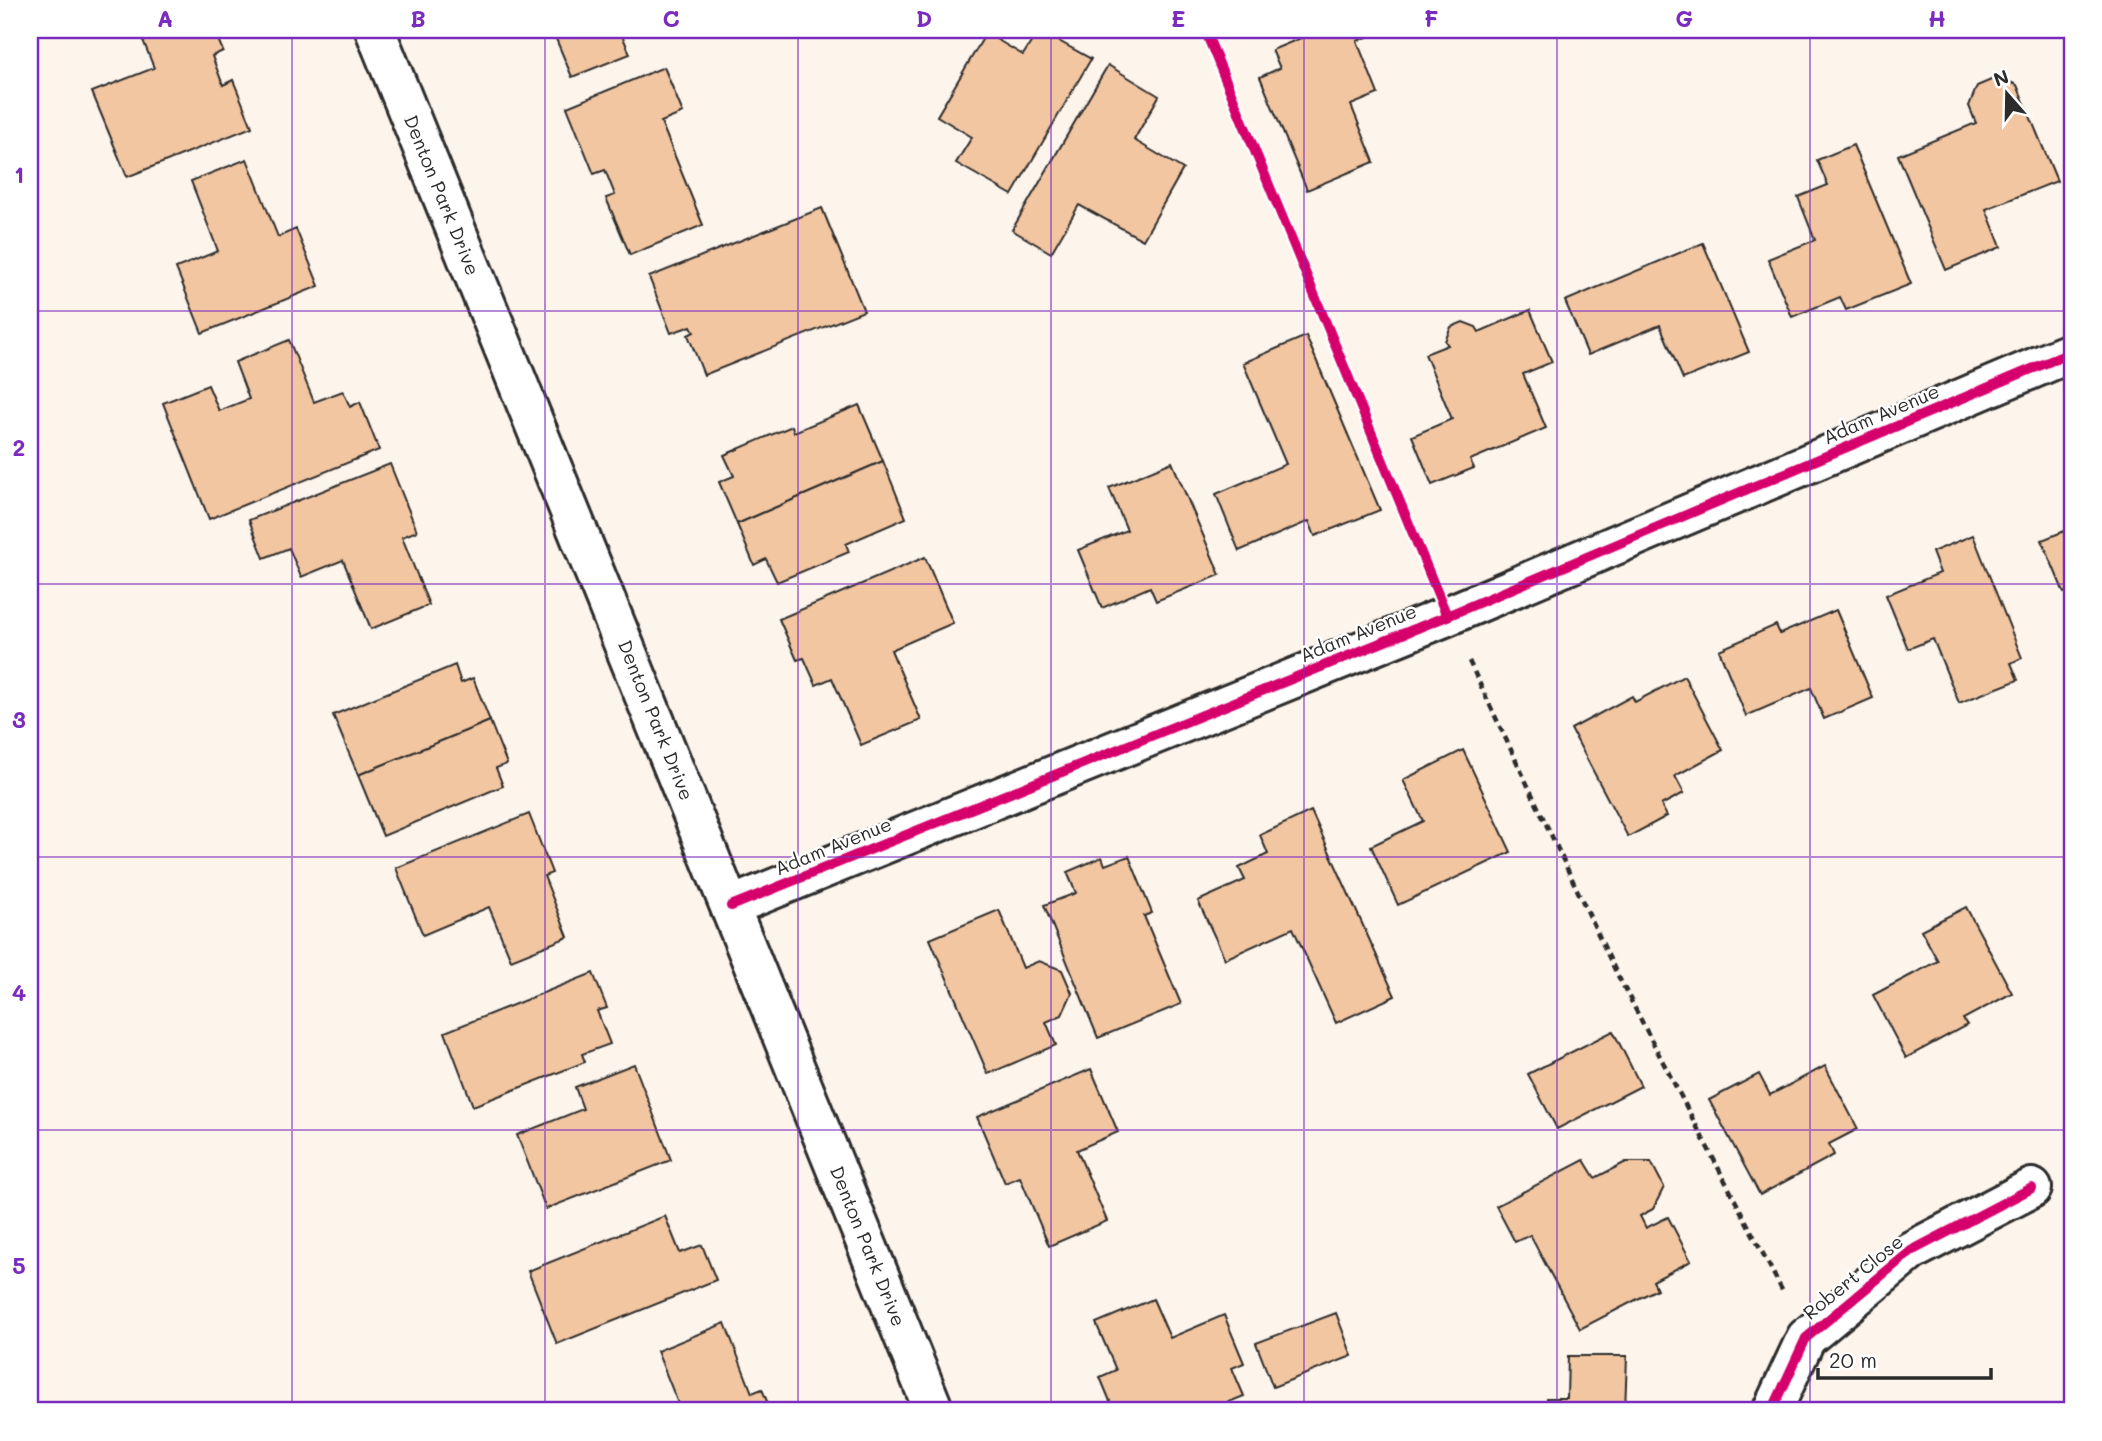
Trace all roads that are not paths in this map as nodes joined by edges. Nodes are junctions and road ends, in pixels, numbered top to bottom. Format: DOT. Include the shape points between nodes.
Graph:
graph roads {
  1 [pos="375,30"];
  2 [pos="2072,352"];
  3 [pos="731,906"];
  4 [pos="2032,1188"];
  5 [pos="934,1411"];
  6 [pos="1772,1411"];
  1 -- 3 [label="street, Denton Park Drive"];
  2 -- 3 [label="street, Adam Avenue" via="1447,616"];
  3 -- 5 [label="street, Denton Park Drive"];
  4 -- 6 [label="street, Robert Close" via="1911,1251 1806,1338"];
}
